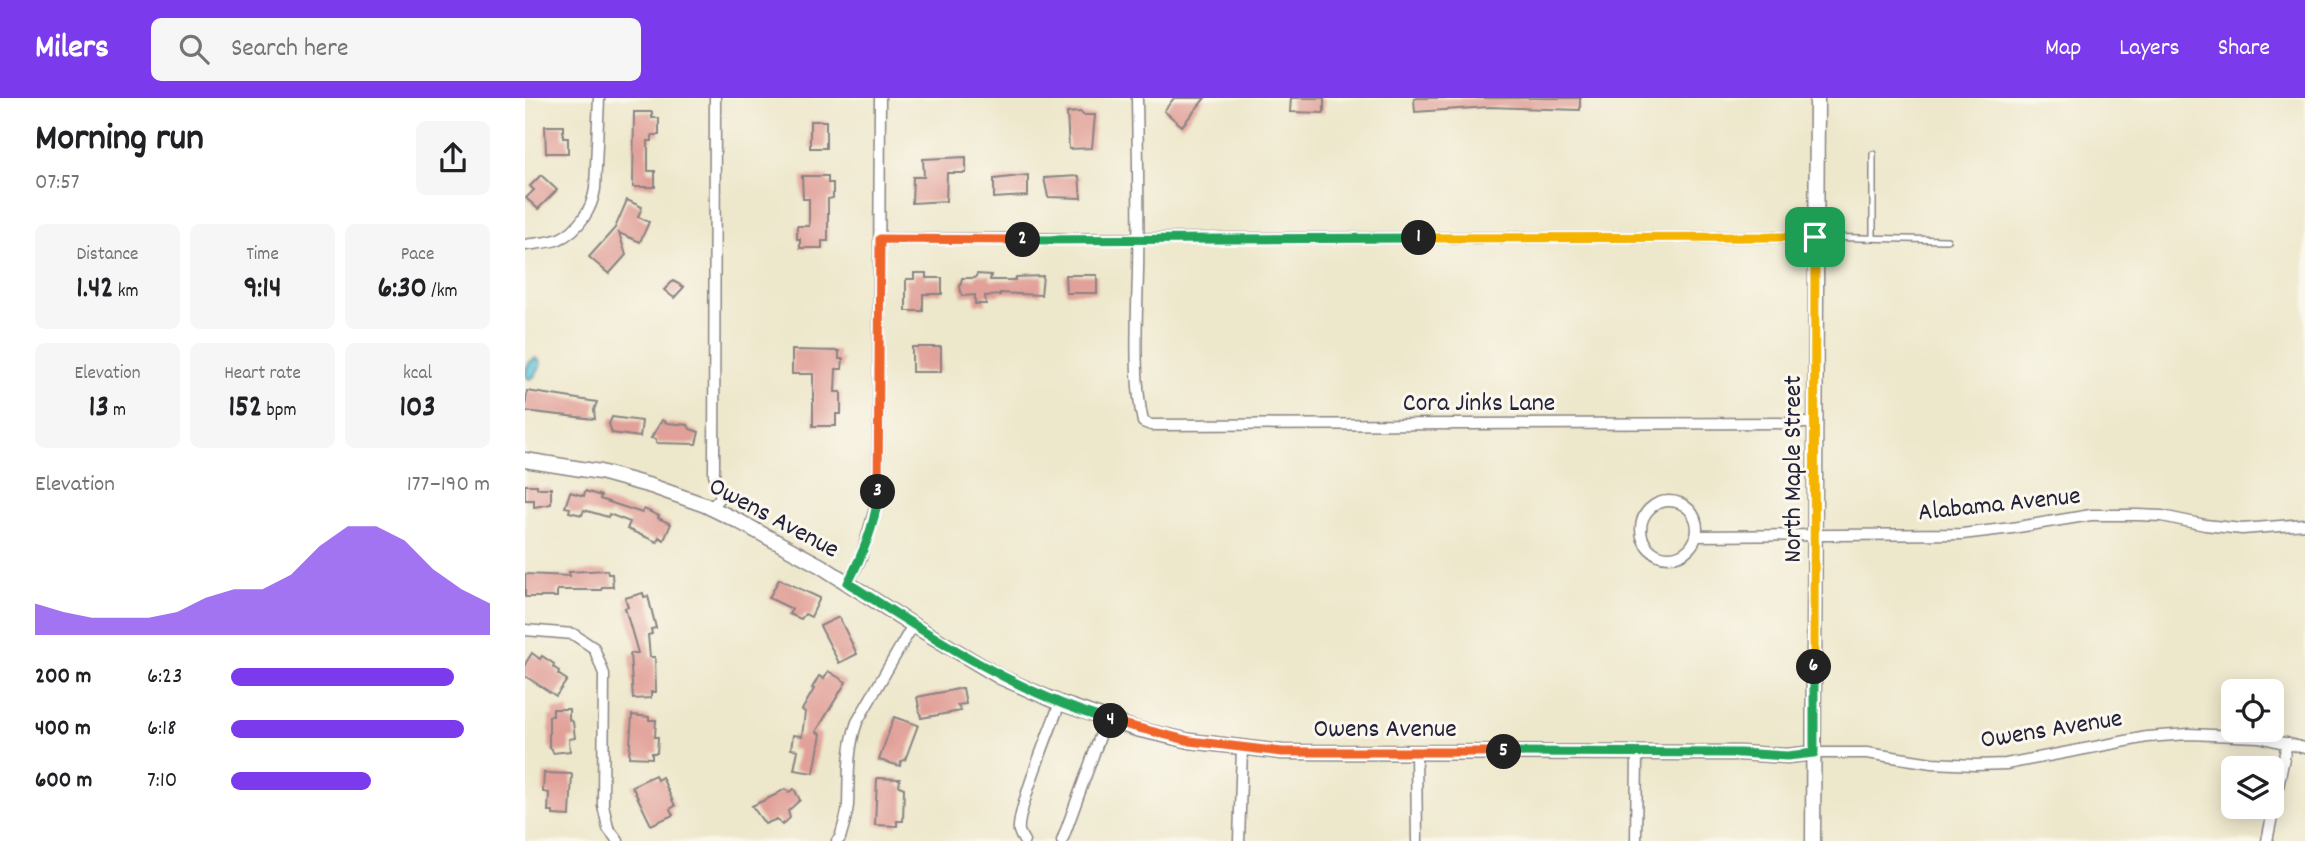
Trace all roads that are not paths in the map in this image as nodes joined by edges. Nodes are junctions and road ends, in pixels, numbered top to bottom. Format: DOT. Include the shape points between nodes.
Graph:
graph roads {
  1 [pos="600,98"];
  2 [pos="715,98"];
  3 [pos="880,98"];
  4 [pos="1137,98"];
  5 [pos="1817,98"];
  6 [pos="1873,154"];
  7 [pos="1815,237"];
  8 [pos="1873,237"];
  9 [pos="880,239"];
  10 [pos="1138,240"];
  11 [pos="1947,240"];
  12 [pos="525,245"];
  13 [pos="1815,423"];
  14 [pos="525,460"];
  15 [pos="711,508"];
  16 [pos="2305,524"];
  17 [pos="1815,535"];
  18 [pos="1696,536"];
  19 [pos="848,583"];
  20 [pos="913,625"];
  21 [pos="525,630"];
  22 [pos="1060,703"];
  23 [pos="1106,720"];
  24 [pos="2287,743"];
  25 [pos="2305,748"];
  26 [pos="1242,749"];
  27 [pos="1416,751"];
  28 [pos="1637,752"];
  29 [pos="1814,753"];
  30 [pos="618,841"];
  31 [pos="838,841"];
  32 [pos="1024,841"];
  33 [pos="1062,841"];
  34 [pos="1239,841"];
  35 [pos="1417,841"];
  36 [pos="1636,841"];
  37 [pos="1813,841"];
  38 [pos="2267,841"];
  1 -- 12 [label="street" via="595,189 587,213 557,240"];
  2 -- 15 [label="street" via="714,474 721,497"];
  3 -- 9 [label="street"];
  4 -- 10 [label="street"];
  5 -- 7 [label="street, North Maple Street"];
  6 -- 8 [label="lane"];
  7 -- 8 [label="lane"];
  7 -- 10 [label="street"];
  7 -- 13 [label="street, North Maple Street"];
  8 -- 11 [label="lane"];
  9 -- 10 [label="street"];
  9 -- 19 [label="street" via="878,498"];
  10 -- 13 [label="street, Cora Jinks Lane" via="1139,392 1143,422 1151,425"];
  13 -- 17 [label="street, North Maple Street"];
  14 -- 15 [label="street, Owens Avenue" via="600,472"];
  15 -- 19 [label="street, Owens Avenue"];
  16 -- 17 [label="street, Alabama Avenue" via="2242,529 2162,516 2091,515 1962,534"];
  17 -- 18 [label="street, Alabama Avenue"];
  17 -- 29 [label="street, North Maple Street"];
  18 -- 18 [label="street" via="1697,526 1688,509 1671,501 1653,506 1642,522 1647,547 1662,556 1679,555"];
  19 -- 20 [label="street, Owens Avenue"];
  20 -- 22 [label="street, Owens Avenue" via="1000,677"];
  20 -- 31 [label="street" via="852,734 848,807"];
  21 -- 30 [label="street" via="573,634 594,648 604,674 603,806 608,828"];
  22 -- 23 [label="street, Owens Avenue"];
  22 -- 32 [label="street" via="1021,814 1019,831"];
  23 -- 26 [label="street, Owens Avenue"];
  23 -- 33 [label="street"];
  24 -- 25 [label="street, Owens Avenue"];
  24 -- 29 [label="street, Owens Avenue" via="2189,734 1975,765 1867,753"];
  24 -- 38 [label="street"];
  26 -- 27 [label="street, Owens Avenue"];
  26 -- 34 [label="street"];
  27 -- 28 [label="street, Owens Avenue"];
  27 -- 35 [label="street"];
  28 -- 29 [label="street, Owens Avenue"];
  28 -- 36 [label="street"];
  29 -- 37 [label="street, North Maple Street"];
}
